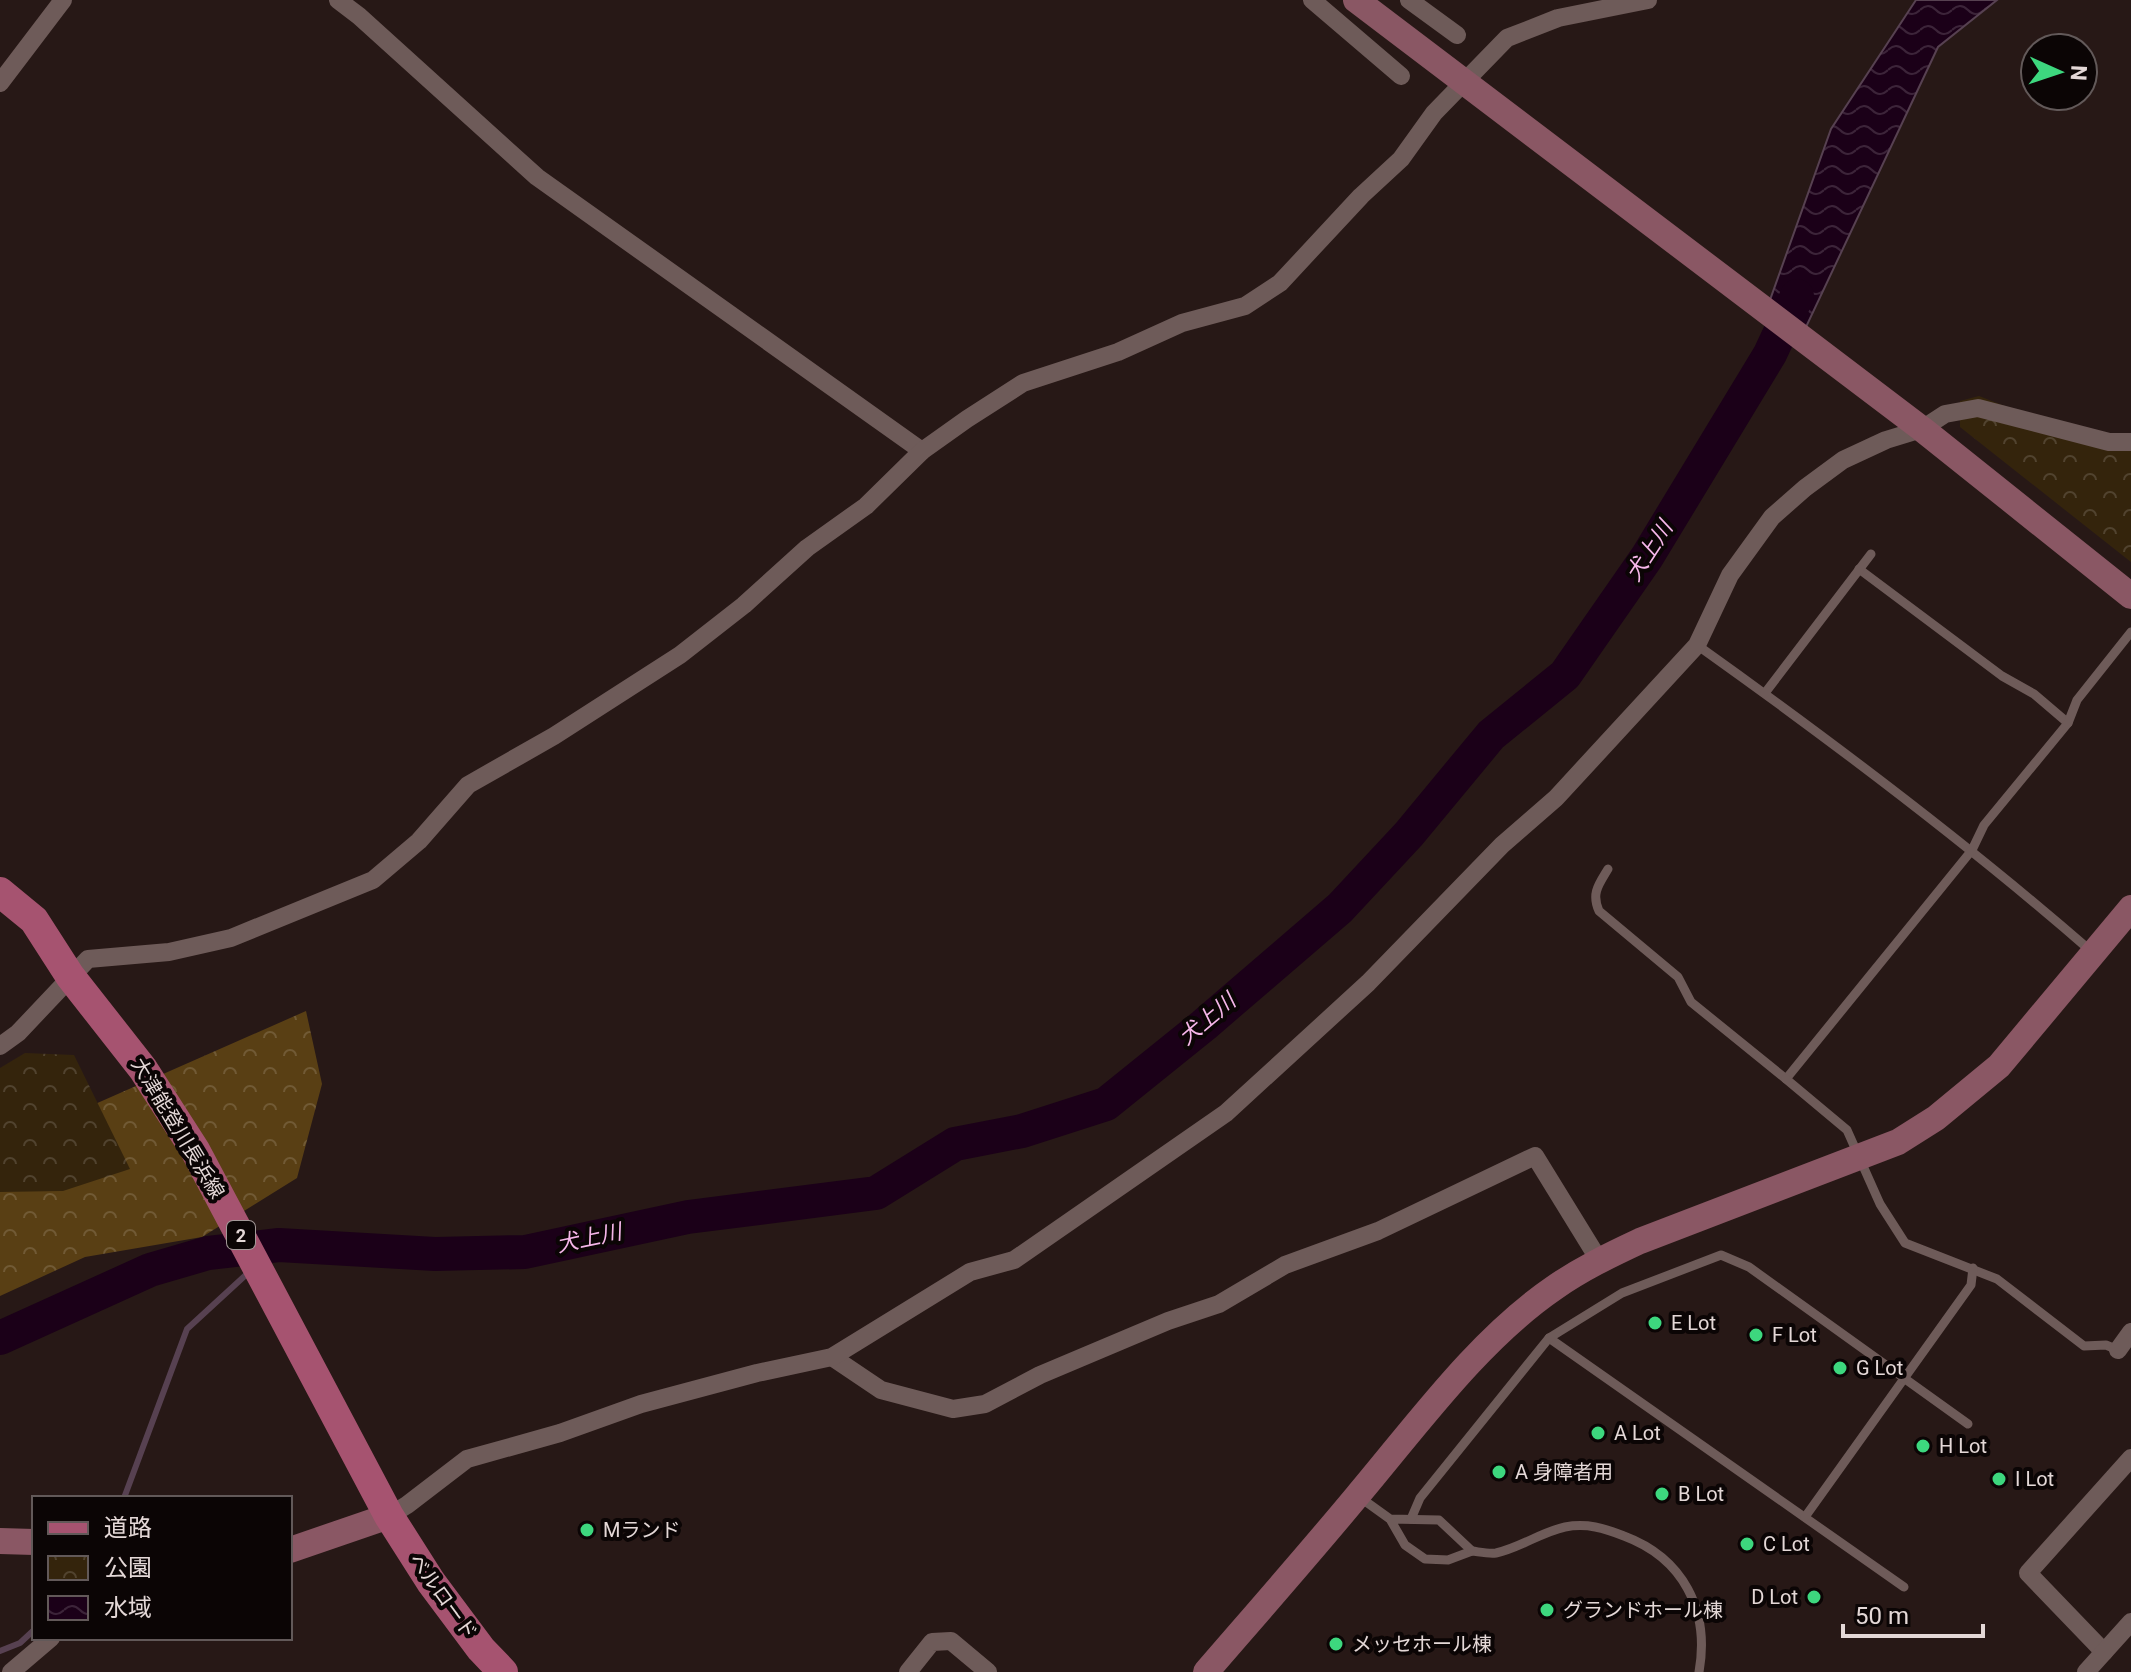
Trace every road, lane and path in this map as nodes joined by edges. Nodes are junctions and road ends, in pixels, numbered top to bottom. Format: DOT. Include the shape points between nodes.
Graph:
graph roads {
  1 [pos="63,0"];
  2 [pos="338,0"];
  3 [pos="1312,0"];
  4 [pos="1356,0"];
  5 [pos="1409,0"];
  6 [pos="1648,0"];
  7 [pos="1457,35"];
  8 [pos="1401,76"];
  9 [pos="1463,82"];
  10 [pos="0,83"];
  11 [pos="1922,429"];
  12 [pos="2131,442"];
  13 [pos="922,451"];
  14 [pos="1871,554"];
  15 [pos="1859,569"];
  16 [pos="2131,596"];
  17 [pos="2131,632"];
  18 [pos="1697,645"];
  19 [pos="1765,693"];
  20 [pos="2068,723"];
  21 [pos="1972,850"];
  22 [pos="1608,869"];
  23 [pos="0,892"];
  24 [pos="2131,908"];
  25 [pos="2093,953"];
  26 [pos="77,985"];
  27 [pos="0,1046"];
  28 [pos="1786,1079"];
  29 [pos="1858,1158"];
  30 [pos="1599,1260"];
  31 [pos="1973,1268"];
  32 [pos="2131,1332"];
  33 [pos="1549,1338"];
  34 [pos="2118,1350"];
  35 [pos="832,1357"];
  36 [pos="1904,1380"];
  37 [pos="1968,1424"];
  38 [pos="2131,1458"];
  39 [pos="1358,1496"];
  40 [pos="383,1503"];
  41 [pos="1805,1517"];
  42 [pos="1390,1519"];
  43 [pos="1411,1519"];
  44 [pos="0,1541"];
  45 [pos="32,1542"];
  46 [pos="292,1549"];
  47 [pos="1472,1551"];
  48 [pos="1904,1587"];
  49 [pos="2131,1622"];
  50 [pos="49,1640"];
  51 [pos="2110,1645"];
  52 [pos="2131,1652"];
  53 [pos="11,1672"];
  54 [pos="503,1672"];
  55 [pos="908,1672"];
  56 [pos="988,1672"];
  57 [pos="1206,1672"];
  58 [pos="1699,1672"];
  59 [pos="2086,1672"];
  1 -- 10 [label="street"];
  2 -- 13 [label="street" via="537,177"];
  3 -- 8 [label="street"];
  4 -- 9 [label="street"];
  5 -- 7 [label="street"];
  6 -- 9 [label="street" via="1558,18 1507,38"];
  9 -- 11 [label="street"];
  9 -- 13 [label="street" via="1401,159 1265,295 1023,383"];
  11 -- 12 [label="street" via="1945,414 1978,408 2109,442"];
  11 -- 16 [label="street"];
  11 -- 18 [label="street" via="1843,460 1772,517 1730,575"];
  13 -- 26 [label="street" via="866,506 807,548 680,655 468,785 419,841 373,880 231,938 169,952 88,959"];
  14 -- 15 [label="lane"];
  15 -- 19 [label="lane"];
  15 -- 20 [label="lane"];
  17 -- 20 [label="lane" via="2077,700"];
  18 -- 19 [label="lane"];
  18 -- 35 [label="street" via="1556,798 1502,845 1368,983 1226,1113 1014,1260 970,1272"];
  19 -- 21 [label="lane"];
  20 -- 21 [label="lane" via="1984,825"];
  21 -- 25 [label="lane"];
  21 -- 28 [label="lane"];
  22 -- 28 [label="lane" via="1595,891 1599,911 1678,977 1691,1002"];
  23 -- 26 [label="main road, 大津能登川長浜線 / 2" via="34,920"];
  24 -- 25 [label="street"];
  25 -- 29 [label="street" via="1999,1066 1969,1094 1898,1142"];
  26 -- 27 [label="street"];
  26 -- 40 [label="main road, 大津能登川長浜線 / 2" via="143,1069 195,1150"];
  28 -- 29 [label="lane" via="1847,1130"];
  29 -- 30 [label="street"];
  29 -- 31 [label="lane" via="1905,1243"];
  30 -- 35 [label="street" via="1535,1156 1378,1231 1285,1265 1219,1304 1040,1375 985,1404 953,1409 881,1390"];
  30 -- 39 [label="street" via="1553,1288 1487,1346"];
  31 -- 34 [label="lane" via="1997,1279 2084,1346"];
  31 -- 36 [label="lane" via="1971,1285"];
  32 -- 34 [label="street"];
  33 -- 36 [label="lane" via="1622,1293 1721,1255 1749,1267"];
  33 -- 41 [label="lane"];
  33 -- 43 [label="lane" via="1420,1498"];
  35 -- 40 [label="street" via="641,1404 467,1459 407,1505"];
  36 -- 37 [label="lane"];
  36 -- 41 [label="lane"];
  38 -- 51 [label="street" via="2028,1573"];
  39 -- 42 [label="lane"];
  39 -- 57 [label="street"];
  40 -- 46 [label="street"];
  40 -- 54 [label="main road, ベルロード / 2" via="431,1582"];
  41 -- 48 [label="lane"];
  42 -- 43 [label="lane"];
  42 -- 47 [label="lane" via="1405,1545 1425,1559 1448,1560"];
  43 -- 47 [label="lane" via="1439,1520"];
  44 -- 45 [label="street"];
  47 -- 58 [label="lane" via="1494,1554 1564,1527 1592,1525 1641,1542 1668,1561 1688,1588 1700,1620"];
  49 -- 51 [label="street"];
  50 -- 53 [label="street"];
  51 -- 52 [label="street"];
  51 -- 59 [label="street"];
  55 -- 56 [label="street" via="932,1642 951,1641"];
}
